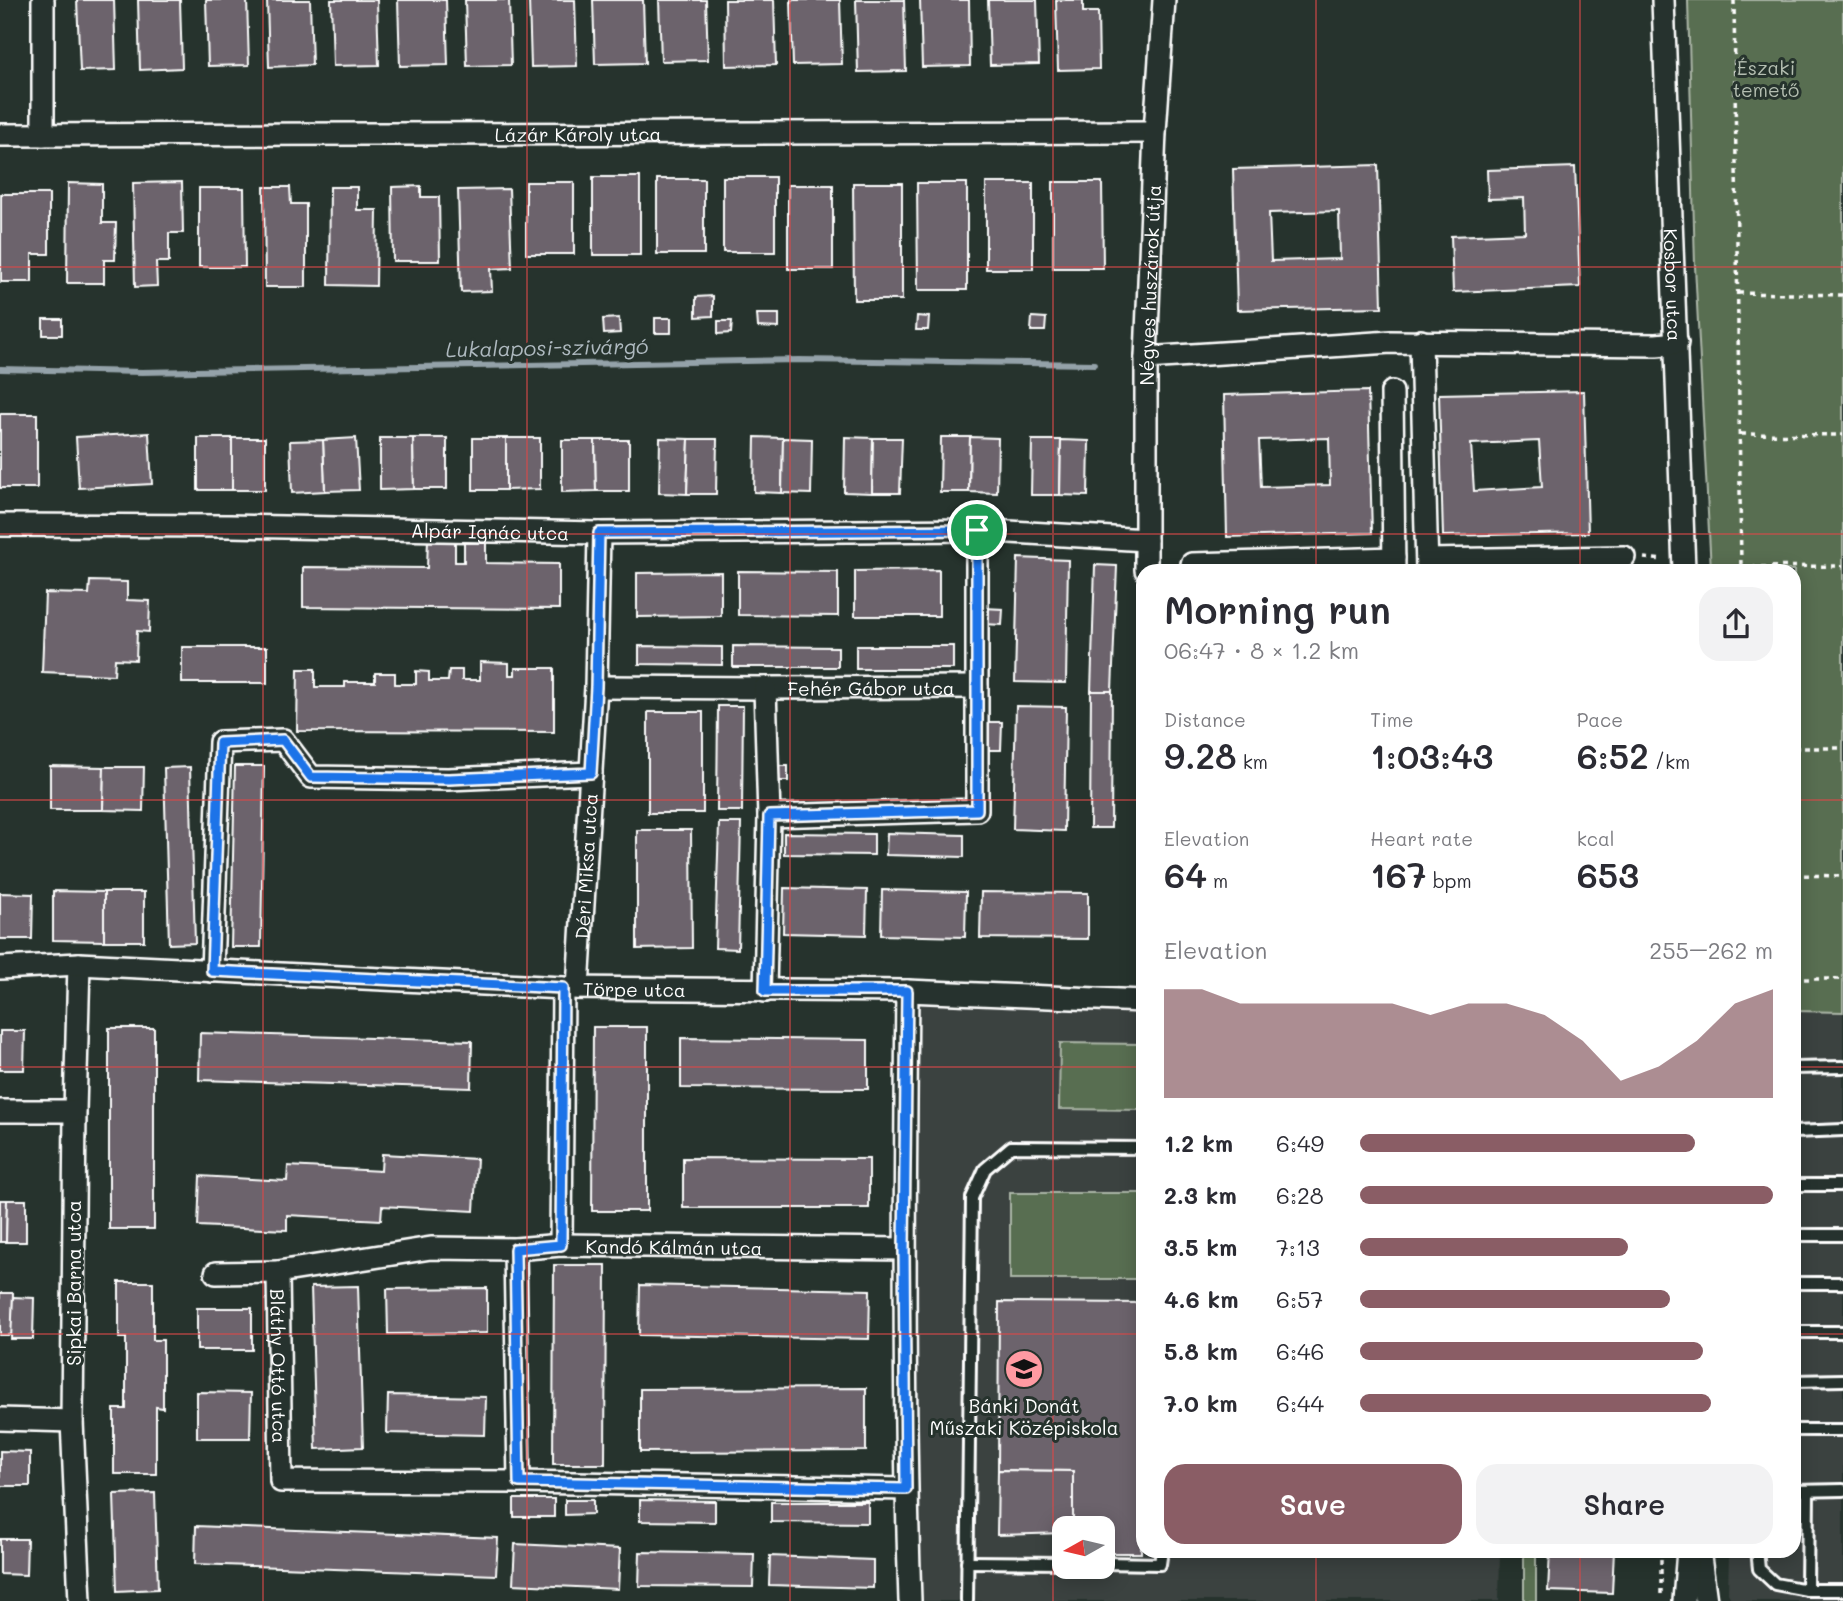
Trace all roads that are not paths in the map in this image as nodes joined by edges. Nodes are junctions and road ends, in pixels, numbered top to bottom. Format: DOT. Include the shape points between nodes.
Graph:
graph roads {
  1 [pos="43,0"];
  2 [pos="1164,0"];
  3 [pos="1663,0"];
  4 [pos="1155,132"];
  5 [pos="0,135"];
  6 [pos="43,135"];
  7 [pos="1421,341"];
  8 [pos="1677,344"];
  9 [pos="1146,358"];
  10 [pos="1392,392"];
  11 [pos="0,525"];
  12 [pos="977,530"];
  13 [pos="599,533"];
  14 [pos="1146,540"];
  15 [pos="1624,557"];
  16 [pos="1146,564"];
  17 [pos="1192,564"];
  18 [pos="1394,564"];
  19 [pos="1427,564"];
  20 [pos="1452,564"];
  21 [pos="1684,564"];
  22 [pos="596,687"];
  23 [pos="977,687"];
  24 [pos="765,688"];
  25 [pos="591,773"];
  26 [pos="769,816"];
  27 [pos="79,964"];
  28 [pos="0,968"];
  29 [pos="212,971"];
  30 [pos="571,988"];
  31 [pos="765,991"];
  32 [pos="907,991"];
  33 [pos="1136,1001"];
  34 [pos="1843,1067"];
  35 [pos="1801,1068"];
  36 [pos="0,1111"];
  37 [pos="75,1111"];
  38 [pos="1843,1130"];
  39 [pos="1801,1132"];
  40 [pos="1136,1149"];
  41 [pos="1801,1185"];
  42 [pos="1843,1185"];
  43 [pos="1801,1236"];
  44 [pos="1843,1236"];
  45 [pos="561,1245"];
  46 [pos="515,1249"];
  47 [pos="904,1249"];
  48 [pos="278,1272"];
  49 [pos="216,1273"];
  50 [pos="1801,1283"];
  51 [pos="1843,1283"];
  52 [pos="1801,1332"];
  53 [pos="1843,1332"];
  54 [pos="1843,1380"];
  55 [pos="1801,1381"];
  56 [pos="0,1419"];
  57 [pos="72,1421"];
  58 [pos="1801,1430"];
  59 [pos="1843,1430"];
  60 [pos="519,1482"];
  61 [pos="906,1489"];
  62 [pos="1801,1490"];
  63 [pos="1843,1490"];
  64 [pos="1808,1491"];
  65 [pos="1161,1558"];
  66 [pos="1687,1558"];
  67 [pos="1700,1558"];
  68 [pos="1758,1558"];
  69 [pos="967,1562"];
  70 [pos="1052,1563"];
  71 [pos="1115,1563"];
  72 [pos="1807,1590"];
  73 [pos="1843,1590"];
  74 [pos="80,1601"];
  75 [pos="910,1601"];
  76 [pos="967,1601"];
  77 [pos="1684,1601"];
  78 [pos="1706,1601"];
  1 -- 6 [label="street"];
  2 -- 4 [label="street, Négyes huszárok útja"];
  3 -- 8 [label="street, Kosbor utca"];
  4 -- 6 [label="street, Lázár Károly utca"];
  4 -- 9 [label="street, Négyes huszárok útja"];
  5 -- 6 [label="street, Lázár Károly utca"];
  7 -- 8 [label="street"];
  7 -- 9 [label="street"];
  7 -- 19 [label="street"];
  8 -- 21 [label="street, Kosbor utca"];
  9 -- 14 [label="street, Négyes huszárok útja"];
  10 -- 18 [label="street"];
  11 -- 13 [label="street, Alpár Ignác utca"];
  12 -- 13 [label="street, Alpár Ignác utca"];
  12 -- 14 [label="street, Alpár Ignác utca"];
  12 -- 23 [label="street, Fehér Gábor utca"];
  13 -- 22 [label="street, Déri Miksa utca"];
  14 -- 16 [label="street, Négyes huszárok útja"];
  15 -- 20 [label="street"];
  17 -- 18 [label="street"];
  22 -- 24 [label="street, Fehér Gábor utca"];
  22 -- 25 [label="street, Déri Miksa utca"];
  23 -- 24 [label="street, Fehér Gábor utca"];
  23 -- 26 [label="street, Fehér Gábor utca" via="977,810"];
  24 -- 26 [label="street, Fehér Gábor utca"];
  25 -- 29 [label="street" via="449,779 311,777 283,740 220,743"];
  25 -- 30 [label="street, Déri Miksa utca"];
  26 -- 31 [label="street, Fehér Gábor utca"];
  27 -- 28 [label="street, Törpe utca"];
  27 -- 29 [label="street, Törpe utca"];
  27 -- 37 [label="street, Sipkai Barna utca"];
  29 -- 30 [label="street, Törpe utca"];
  30 -- 31 [label="street, Törpe utca"];
  30 -- 45 [label="street, Déri Miksa utca"];
  31 -- 32 [label="street, Törpe utca"];
  32 -- 33 [label="street, Törpe utca"];
  32 -- 47 [label="street"];
  34 -- 35 [label="lane"];
  36 -- 37 [label="street"];
  37 -- 57 [label="street, Sipkai Barna utca"];
  38 -- 39 [label="lane"];
  40 -- 69 [label="lane" via="1011,1147 985,1169 972,1198"];
  41 -- 42 [label="lane"];
  43 -- 44 [label="lane"];
  45 -- 46 [label="street, Kandó Kálmán utca"];
  45 -- 47 [label="street, Kandó Kálmán utca"];
  46 -- 48 [label="street, Kandó Kálmán utca" via="431,1248"];
  46 -- 60 [label="street"];
  47 -- 61 [label="street"];
  48 -- 49 [label="street, Bláthy Ottó utca"];
  48 -- 60 [label="street, Bláthy Ottó utca" via="281,1481"];
  50 -- 51 [label="lane"];
  52 -- 53 [label="lane"];
  54 -- 55 [label="lane"];
  56 -- 57 [label="street"];
  57 -- 74 [label="street, Sipkai Barna utca"];
  58 -- 59 [label="lane"];
  60 -- 61 [label="street"];
  61 -- 75 [label="street"];
  62 -- 64 [label="lane"];
  63 -- 64 [label="lane"];
  64 -- 72 [label="lane"];
  65 -- 71 [label="lane" via="1160,1564"];
  66 -- 77 [label="street"];
  67 -- 78 [label="street"];
  68 -- 72 [label="lane" via="1759,1569 1775,1584"];
  69 -- 70 [label="lane"];
  69 -- 76 [label="lane"];
  72 -- 73 [label="lane"];
}
